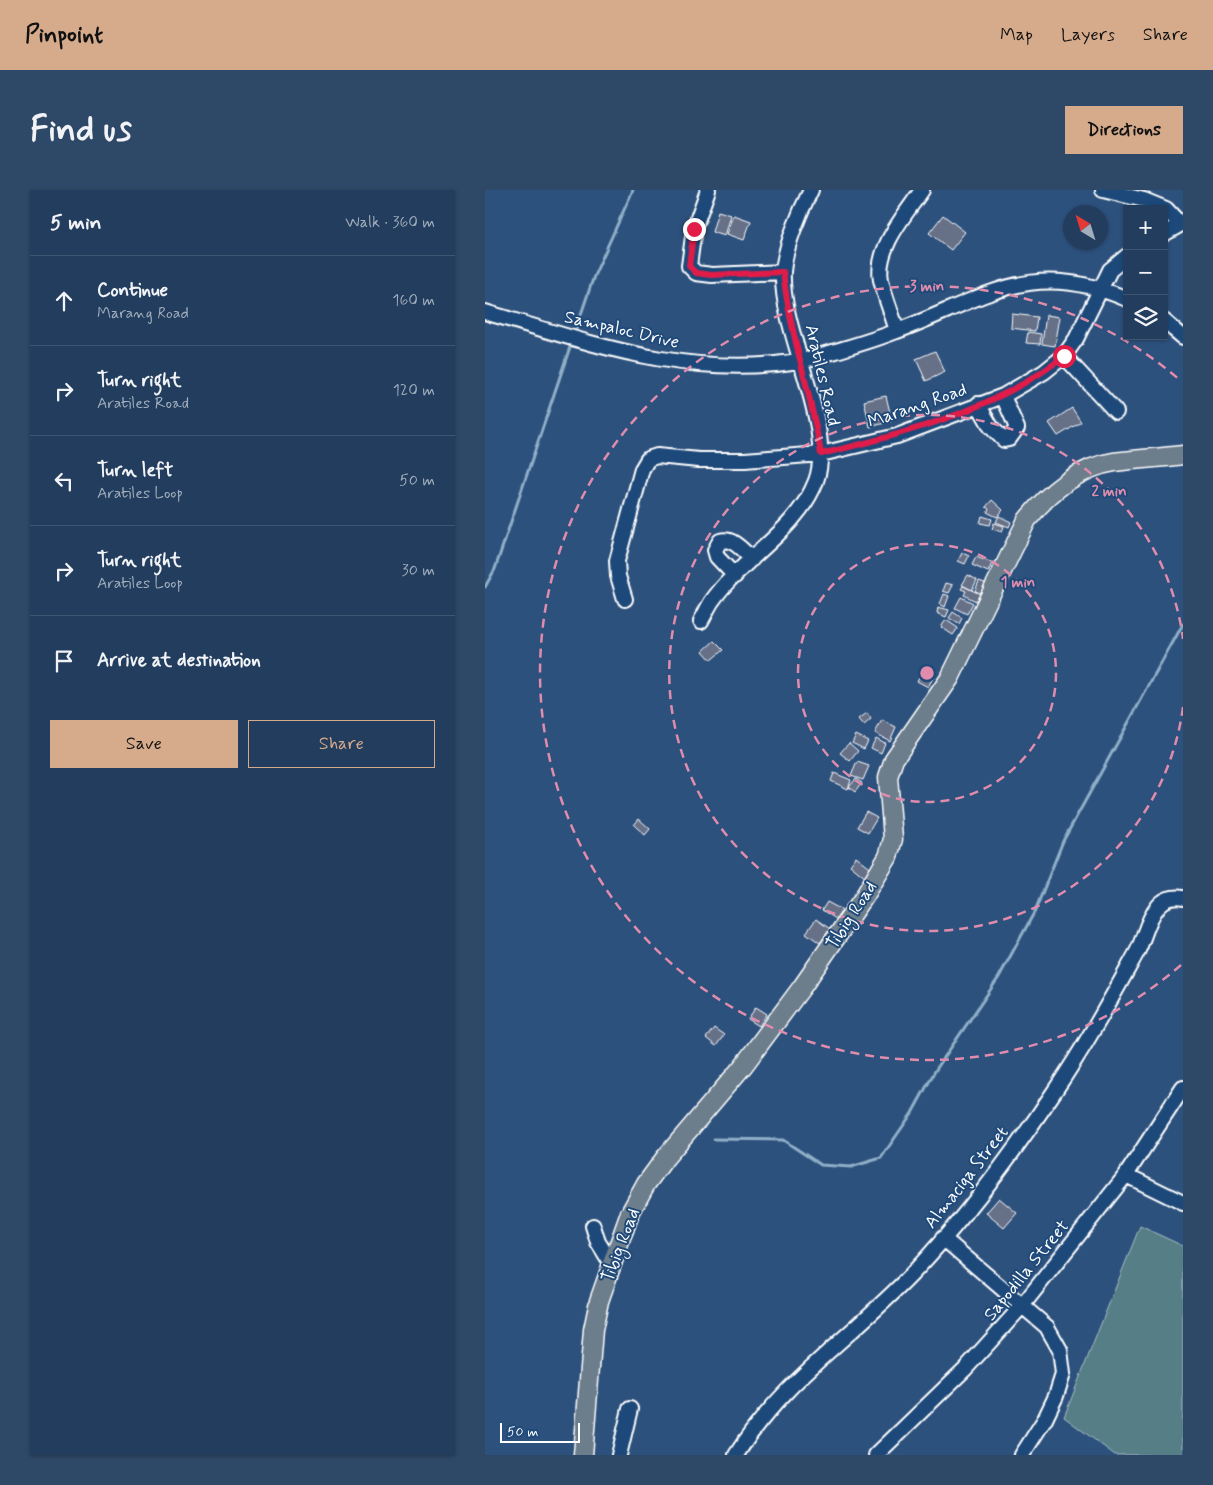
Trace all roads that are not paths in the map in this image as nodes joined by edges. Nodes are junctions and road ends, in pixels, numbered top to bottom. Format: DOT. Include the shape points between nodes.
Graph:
graph roads {
  1 [pos="708,190"];
  2 [pos="811,190"];
  3 [pos="921,190"];
  4 [pos="1103,190"];
  5 [pos="1182,224"];
  6 [pos="1168,232"];
  7 [pos="1123,259"];
  8 [pos="783,272"];
  9 [pos="1101,288"];
  10 [pos="1123,297"];
  11 [pos="485,312"];
  12 [pos="1168,324"];
  13 [pos="897,331"];
  14 [pos="1183,337"];
  15 [pos="1064,356"];
  16 [pos="801,361"];
  17 [pos="1003,396"];
  18 [pos="978,404"];
  19 [pos="1116,412"];
  20 [pos="821,454"];
  21 [pos="1183,455"];
  22 [pos="752,559"];
  23 [pos="735,576"];
  24 [pos="625,598"];
  25 [pos="701,621"];
  26 [pos="1183,898"];
  27 [pos="1183,1088"];
  28 [pos="1126,1176"];
  29 [pos="1183,1203"];
  30 [pos="593,1226"];
  31 [pos="943,1238"];
  32 [pos="611,1263"];
  33 [pos="1022,1306"];
  34 [pos="630,1409"];
  35 [pos="583,1455"];
  36 [pos="619,1455"];
  37 [pos="736,1455"];
  38 [pos="876,1455"];
  39 [pos="1022,1455"];
  1 -- 8 [label="street" via="694,229 689,266 696,273 711,275"];
  2 -- 8 [label="street, Aratiles Road" via="793,232"];
  3 -- 13 [label="street" via="883,254 881,278"];
  4 -- 5 [label="street" via="1166,209"];
  5 -- 6 [label="street"];
  7 -- 9 [label="street, Marang Road" via="1110,270"];
  8 -- 16 [label="street, Aratiles Road" via="787,308"];
  9 -- 10 [label="street, Sampaloc Drive"];
  9 -- 13 [label="street, Sampaloc Drive" via="1056,281 998,288"];
  9 -- 15 [label="street, Marang Road" via="1076,340"];
  11 -- 16 [label="street, Sampaloc Drive" via="611,349 665,361 712,366"];
  12 -- 14 [label="street"];
  13 -- 16 [label="street, Sampaloc Drive"];
  15 -- 17 [label="street, Marang Road"];
  15 -- 19 [label="street"];
  16 -- 20 [label="street, Aratiles Road"];
  17 -- 18 [label="street, Marang Road"];
  17 -- 18 [label="street" via="1017,428 1009,439 999,436"];
  18 -- 20 [label="street, Marang Road" via="897,436"];
  20 -- 22 [label="street, Aratiles Road" via="816,480 808,497"];
  20 -- 24 [label="street, Marang Road" via="745,460 657,456 648,459 642,469 617,561"];
  21 -- 32 [label="main road, Tibig Road" via="1113,462 1094,468 1057,489 1027,520 950,678 894,759 888,778 893,839 888,857 844,928 755,1050 646,1184 630,1213"];
  22 -- 23 [label="street, Aratiles Road"];
  22 -- 23 [label="street" via="733,541 720,541 715,550 717,557"];
  23 -- 25 [label="street, Aratiles Road" via="713,600"];
  26 -- 31 [label="street, Almaciga Street" via="1176,896 1164,900 1156,908 1140,947 1098,1024 1056,1089 980,1194"];
  27 -- 28 [label="street, Sapodilla Street"];
  28 -- 29 [label="street"];
  28 -- 33 [label="street, Sapodilla Street"];
  30 -- 32 [label="street" via="598,1242"];
  31 -- 33 [label="street"];
  31 -- 37 [label="street, Almaciga Street" via="894,1292 794,1381 768,1409"];
  32 -- 35 [label="main road, Tibig Road" via="593,1330"];
  33 -- 38 [label="street, Sapodilla Street" via="959,1376"];
  33 -- 39 [label="street" via="1047,1327 1060,1350 1063,1374 1045,1419"];
  34 -- 36 [label="street"];
}
